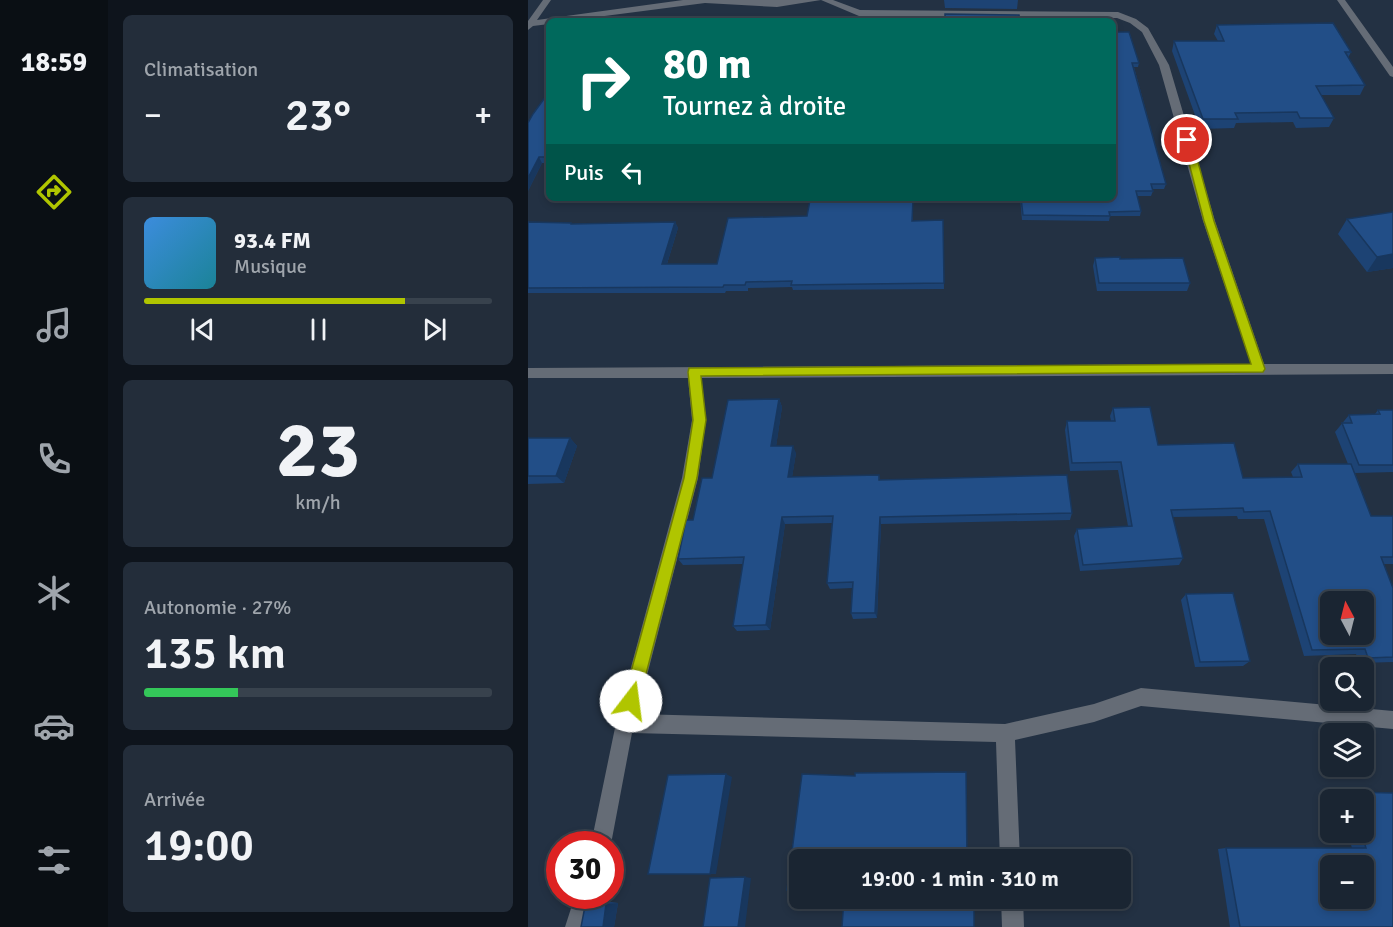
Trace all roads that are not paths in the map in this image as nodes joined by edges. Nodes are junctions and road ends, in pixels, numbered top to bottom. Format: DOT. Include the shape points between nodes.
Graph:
graph roads {
  1 [pos="547,0"];
  2 [pos="817,0"];
  3 [pos="825,0"];
  4 [pos="1341,0"];
  5 [pos="574,18"];
  6 [pos="546,23"];
  7 [pos="529,26"];
  8 [pos="1393,74"];
  9 [pos="1258,369"];
  10 [pos="1393,369"];
  11 [pos="694,372"];
  12 [pos="528,373"];
  13 [pos="1393,720"];
  14 [pos="625,723"];
  15 [pos="1005,733"];
  16 [pos="604,831"];
  17 [pos="1010,849"];
  18 [pos="582,909"];
  19 [pos="1012,909"];
  20 [pos="576,927"];
  21 [pos="1013,927"];
  1 -- 7 [label="street"];
  2 -- 5 [label="street" via="777,4 705,0"];
  3 -- 9 [label="street" via="860,13 878,14 1118,15 1145,30 1164,64 1209,221"];
  4 -- 8 [label="street"];
  6 -- 7 [label="street"];
  9 -- 10 [label="street"];
  9 -- 11 [label="street"];
  11 -- 12 [label="street"];
  11 -- 14 [label="street" via="699,420 690,478"];
  13 -- 15 [label="street" via="1141,697 1094,713"];
  14 -- 15 [label="street"];
  14 -- 16 [label="street"];
  15 -- 17 [label="street"];
  18 -- 20 [label="street"];
  19 -- 21 [label="street"];
}
